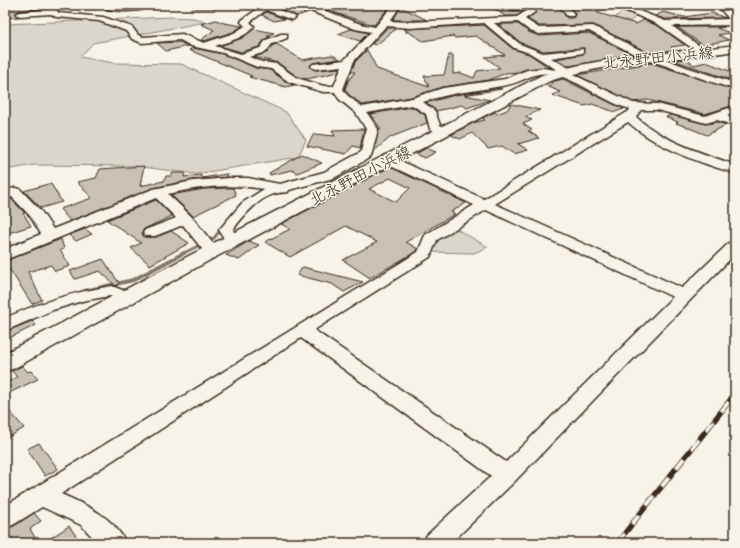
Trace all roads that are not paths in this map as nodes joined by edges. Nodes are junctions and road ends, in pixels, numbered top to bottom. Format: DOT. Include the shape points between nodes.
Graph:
graph roads {
  1 [pos="103,5"];
  2 [pos="148,5"];
  3 [pos="196,5"];
  4 [pos="237,5"];
  5 [pos="300,5"];
  6 [pos="397,5"];
  7 [pos="563,5"];
  8 [pos="721,5"];
  9 [pos="262,6"];
  10 [pos="528,6"];
  11 [pos="623,6"];
  12 [pos="54,8"];
  13 [pos="498,8"];
  14 [pos="20,14"];
  15 [pos="570,14"];
  16 [pos="615,16"];
  17 [pos="292,17"];
  18 [pos="521,20"];
  19 [pos="486,21"];
  20 [pos="735,21"];
  21 [pos="664,24"];
  22 [pos="381,26"];
  23 [pos="284,36"];
  24 [pos="517,46"];
  25 [pos="203,47"];
  26 [pos="505,47"];
  27 [pos="735,48"];
  28 [pos="580,51"];
  29 [pos="702,52"];
  30 [pos="542,56"];
  31 [pos="240,57"];
  32 [pos="650,57"];
  33 [pos="349,62"];
  34 [pos="316,66"];
  35 [pos="564,72"];
  36 [pos="507,82"];
  37 [pos="735,86"];
  38 [pos="338,89"];
  39 [pos="524,89"];
  40 [pos="414,101"];
  41 [pos="735,109"];
  42 [pos="360,111"];
  43 [pos="632,111"];
  44 [pos="718,116"];
  45 [pos="735,123"];
  46 [pos="444,131"];
  47 [pos="388,160"];
  48 [pos="343,169"];
  49 [pos="735,169"];
  50 [pos="359,175"];
  51 [pos="280,188"];
  52 [pos="158,192"];
  53 [pos="5,194"];
  54 [pos="482,204"];
  55 [pos="186,219"];
  56 [pos="150,233"];
  57 [pos="50,237"];
  58 [pos="232,240"];
  59 [pos="735,245"];
  60 [pos="206,246"];
  61 [pos="5,255"];
  62 [pos="685,296"];
  63 [pos="124,297"];
  64 [pos="5,325"];
  65 [pos="302,330"];
  66 [pos="5,363"];
  67 [pos="507,475"];
  68 [pos="42,496"];
  69 [pos="5,518"];
  70 [pos="114,543"];
  71 [pos="435,543"];
  1 -- 2 [label="street" via="124,9"];
  3 -- 4 [label="street"];
  5 -- 22 [label="street" via="358,27"];
  6 -- 22 [label="street"];
  7 -- 15 [label="street"];
  8 -- 20 [label="street"];
  9 -- 17 [label="street"];
  9 -- 25 [label="street" via="264,9 246,22 250,26 247,29 229,39"];
  10 -- 13 [label="street"];
  10 -- 18 [label="street" via="531,12"];
  11 -- 16 [label="street"];
  11 -- 21 [label="street"];
  12 -- 14 [label="street"];
  12 -- 25 [label="street" via="56,15 111,22 129,29 135,37 142,40 182,38"];
  18 -- 19 [label="street"];
  18 -- 32 [label="street" via="539,32 590,28"];
  19 -- 22 [label="street"];
  19 -- 24 [label="street"];
  20 -- 21 [label="street"];
  21 -- 29 [label="street"];
  22 -- 33 [label="street"];
  23 -- 31 [label="street" via="269,42 263,50"];
  24 -- 26 [label="street"];
  24 -- 30 [label="street"];
  25 -- 31 [label="street" via="226,51"];
  27 -- 29 [label="main road, 北永野田小浜線"];
  28 -- 30 [label="street"];
  29 -- 32 [label="main road, 北永野田小浜線"];
  30 -- 35 [label="street"];
  31 -- 38 [label="street" via="260,65 274,66 293,80 323,89"];
  32 -- 35 [label="main road, 北永野田小浜線" via="606,62"];
  32 -- 37 [label="street"];
  33 -- 34 [label="street"];
  33 -- 38 [label="street"];
  35 -- 36 [label="street" via="527,73"];
  35 -- 39 [label="main road, 北永野田小浜線"];
  35 -- 43 [label="street" via="631,106"];
  36 -- 39 [label="street"];
  36 -- 40 [label="street" via="443,91"];
  38 -- 42 [label="street" via="343,97"];
  39 -- 46 [label="main road, 北永野田小浜線"];
  40 -- 42 [label="street"];
  40 -- 46 [label="street" via="432,113 434,127"];
  41 -- 44 [label="street"];
  42 -- 48 [label="street" via="372,129 370,145 367,154"];
  43 -- 44 [label="street" via="657,107 706,120"];
  43 -- 49 [label="street" via="637,126 657,139"];
  43 -- 54 [label="street"];
  44 -- 45 [label="street"];
  46 -- 47 [label="main road, 北永野田小浜線"];
  47 -- 50 [label="main road, 北永野田小浜線"];
  47 -- 54 [label="street"];
  48 -- 50 [label="street"];
  48 -- 51 [label="street"];
  50 -- 58 [label="main road, 北永野田小浜線"];
  51 -- 52 [label="street" via="233,182 185,186"];
  51 -- 58 [label="street" via="262,196 232,221 226,230"];
  52 -- 55 [label="street"];
  52 -- 57 [label="street"];
  53 -- 57 [label="street" via="15,192 36,214"];
  54 -- 62 [label="street"];
  54 -- 65 [label="street" via="430,238 425,254"];
  55 -- 56 [label="street"];
  55 -- 60 [label="street"];
  57 -- 61 [label="street"];
  58 -- 60 [label="main road, 北永野田小浜線"];
  59 -- 62 [label="street"];
  60 -- 63 [label="main road, 北永野田小浜線"];
  62 -- 67 [label="street"];
  63 -- 64 [label="street" via="112,291 80,296 47,306"];
  63 -- 66 [label="main road, 北永野田小浜線"];
  65 -- 67 [label="street"];
  65 -- 68 [label="street"];
  67 -- 71 [label="street"];
  68 -- 69 [label="street"];
  68 -- 70 [label="street" via="89,518"];
}
